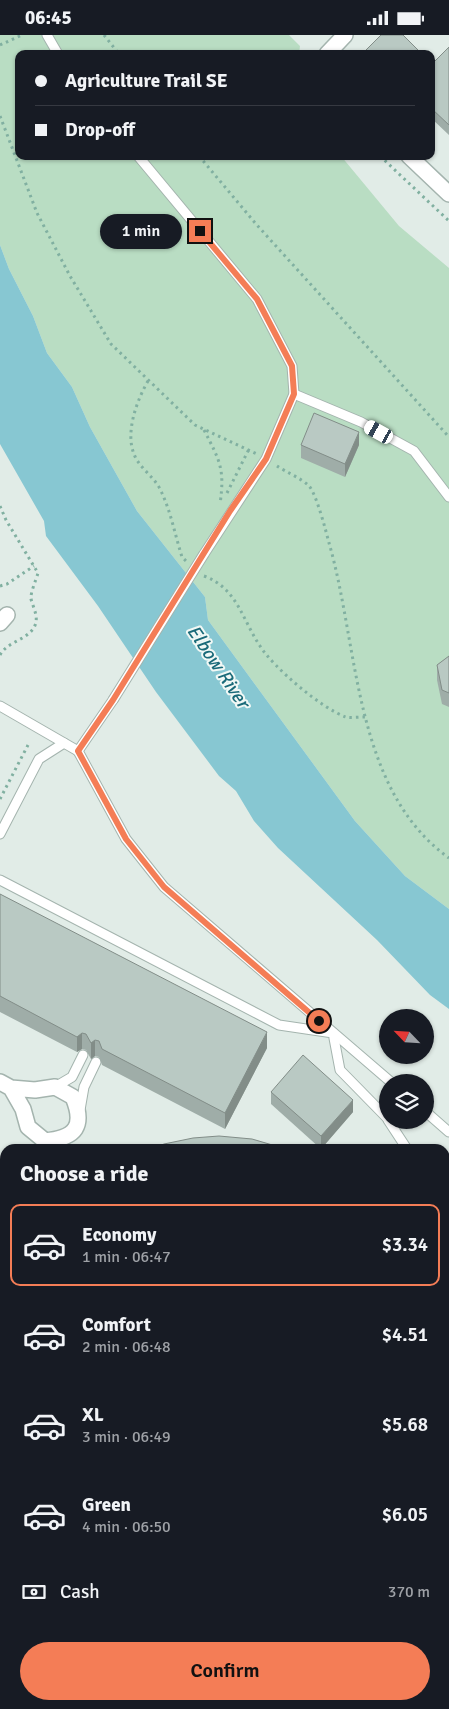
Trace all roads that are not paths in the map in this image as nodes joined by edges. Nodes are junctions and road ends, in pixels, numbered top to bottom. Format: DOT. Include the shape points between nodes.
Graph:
graph roads {
  1 [pos="47,35"];
  2 [pos="345,35"];
  3 [pos="56,50"];
  4 [pos="331,50"];
  5 [pos="141,160"];
  6 [pos="413,160"];
  7 [pos="449,193"];
  8 [pos="294,394"];
  9 [pos="449,497"];
  10 [pos="0,706"];
  11 [pos="64,743"];
  12 [pos="78,751"];
  13 [pos="0,834"];
  14 [pos="0,880"];
  15 [pos="333,1033"];
  16 [pos="83,1055"];
  17 [pos="96,1062"];
  18 [pos="381,1074"];
  19 [pos="6,1085"];
  20 [pos="55,1087"];
  21 [pos="379,1110"];
  22 [pos="79,1112"];
  23 [pos="434,1119"];
  24 [pos="394,1129"];
  25 [pos="449,1132"];
  26 [pos="404,1144"];
  1 -- 3 [label="lane"];
  2 -- 4 [label="street"];
  5 -- 8 [label="lane" via="257,299 292,366"];
  6 -- 7 [label="street"];
  8 -- 9 [label="lane" via="361,422 414,451"];
  8 -- 12 [label="lane, bridge" via="266,459"];
  10 -- 11 [label="lane"];
  11 -- 12 [label="lane"];
  11 -- 13 [label="lane" via="39,759"];
  12 -- 15 [label="lane" via="126,839 164,887"];
  14 -- 15 [label="lane" via="279,1025"];
  15 -- 18 [label="lane"];
  15 -- 21 [label="lane" via="340,1069"];
  16 -- 20 [label="lane" via="72,1077"];
  17 -- 22 [label="lane" via="84,1087"];
  19 -- 20 [label="street" via="35,1090"];
  19 -- 22 [label="street" via="23,1109 28,1127 46,1141 64,1139 76,1128"];
  20 -- 22 [label="street" via="73,1097"];
  23 -- 25 [label="lane"];
  24 -- 26 [label="lane"];
}
